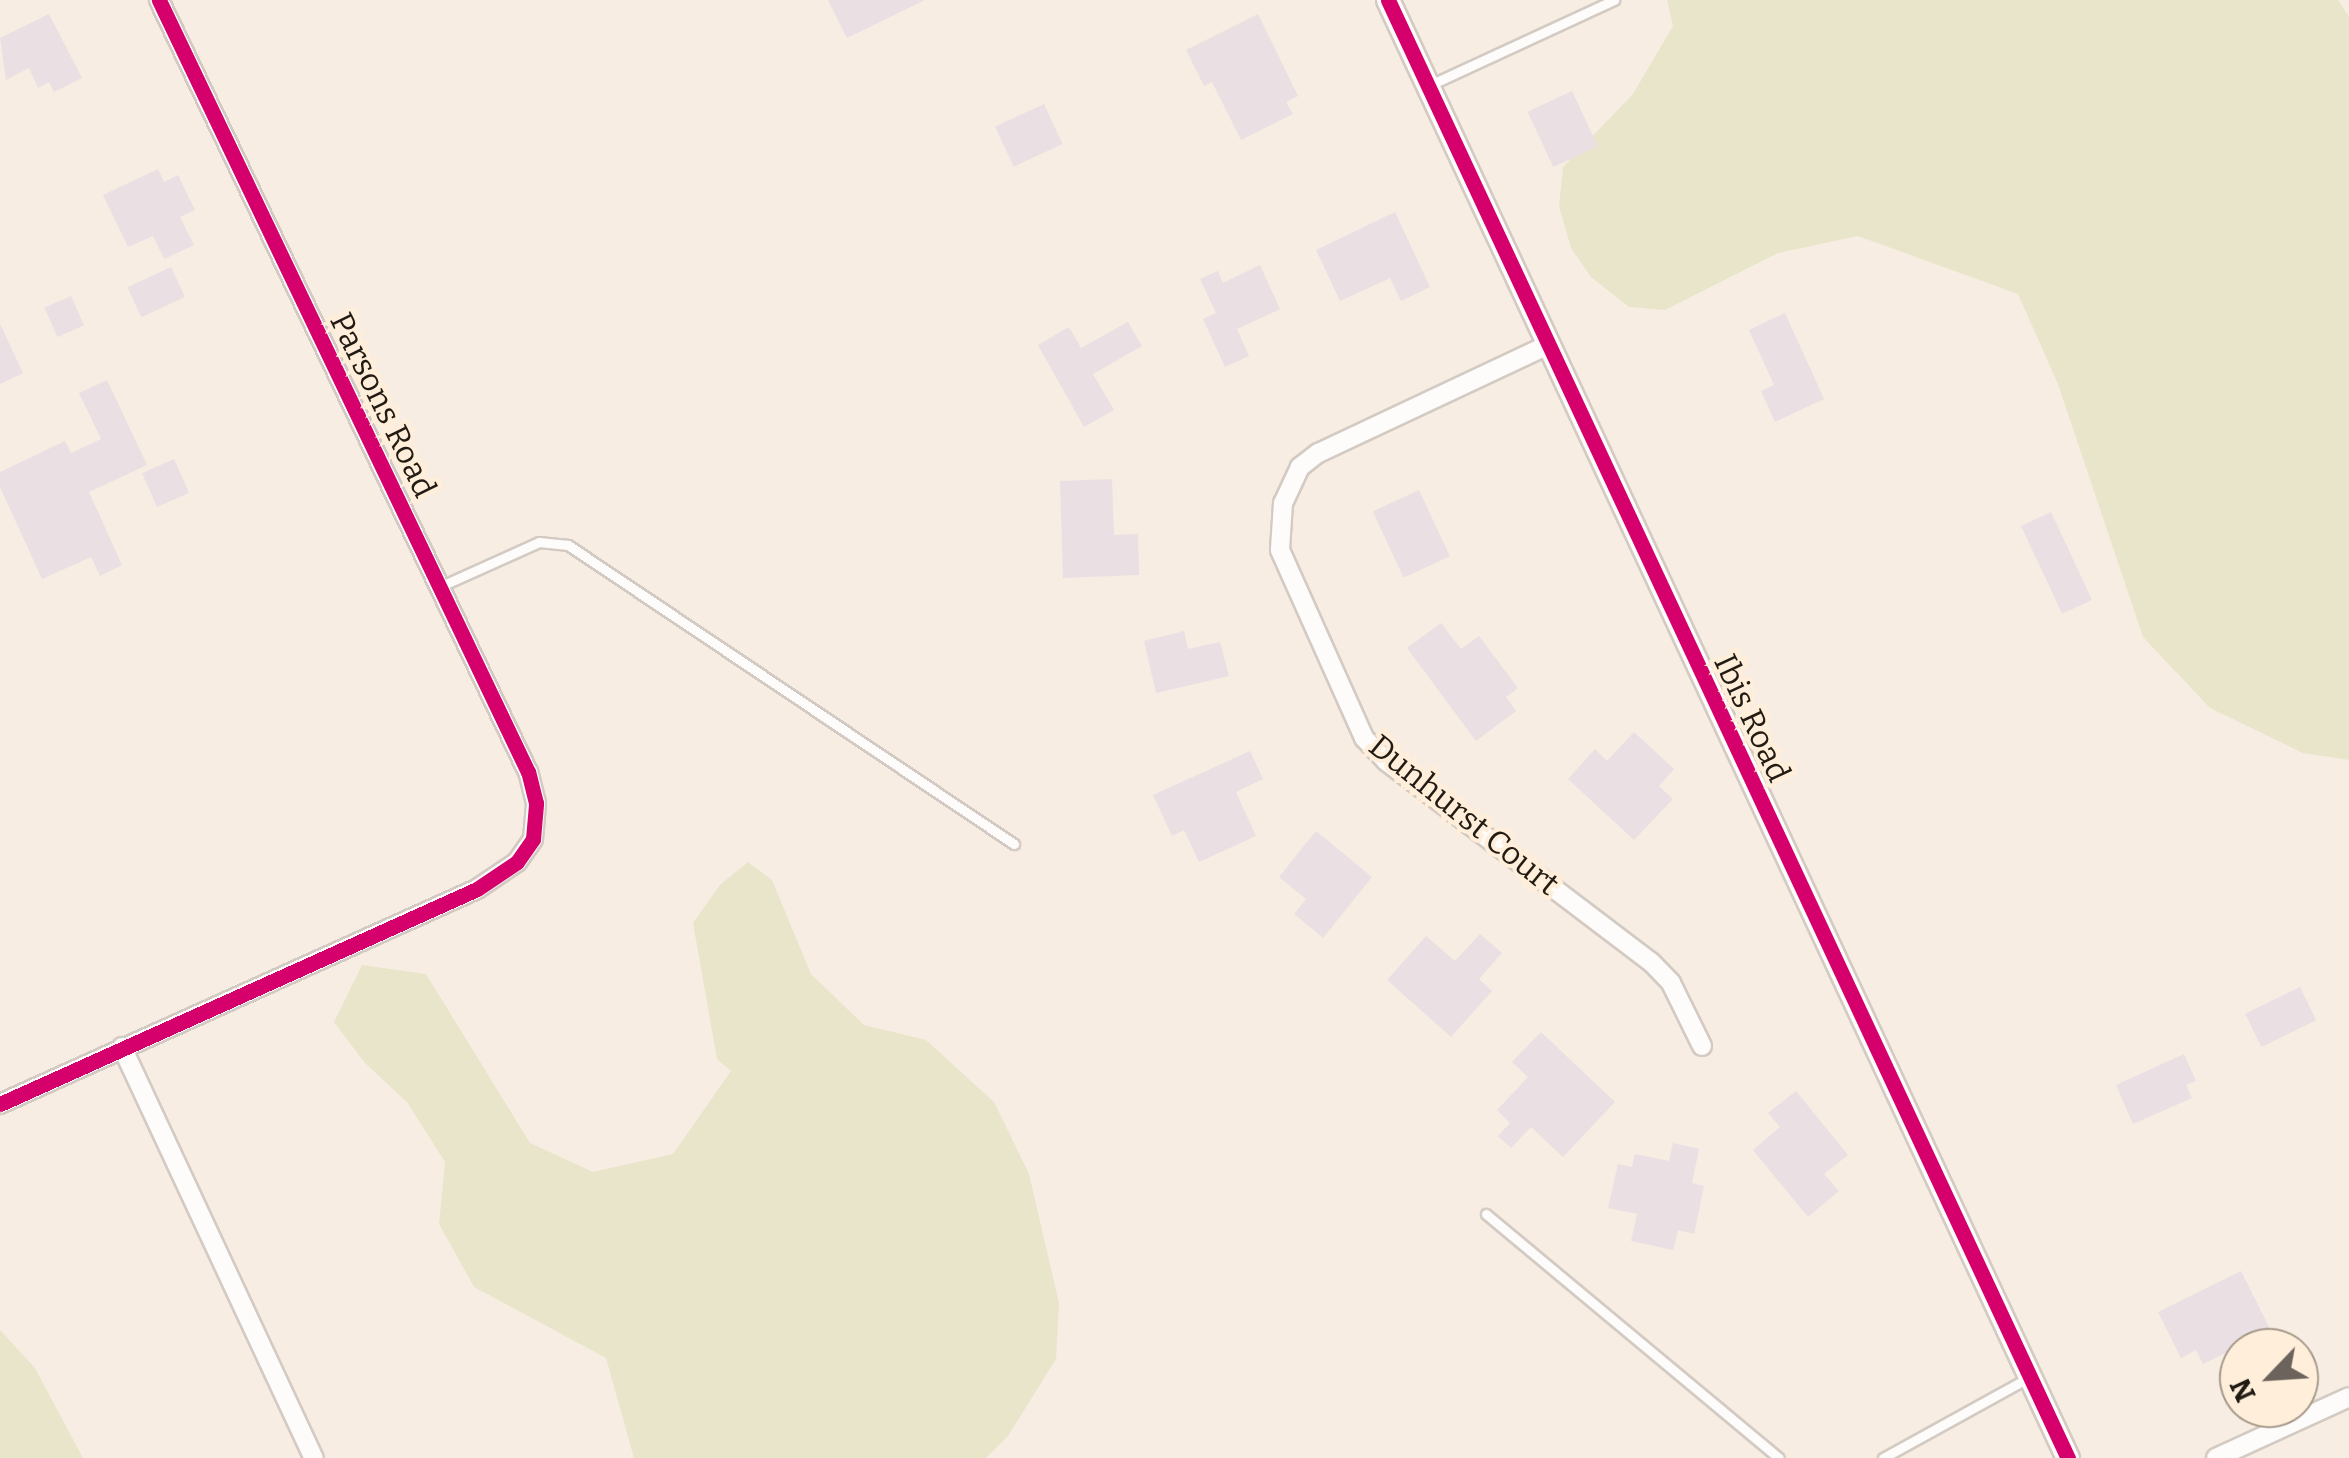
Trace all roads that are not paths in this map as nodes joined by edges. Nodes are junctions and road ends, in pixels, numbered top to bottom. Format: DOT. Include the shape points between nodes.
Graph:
graph roads {
  1 [pos="159,0"];
  2 [pos="1388,0"];
  3 [pos="1614,0"];
  4 [pos="1428,86"];
  5 [pos="1548,345"];
  6 [pos="439,587"];
  7 [pos="1014,844"];
  8 [pos="1702,1046"];
  9 [pos="122,1047"];
  10 [pos="0,1104"];
  11 [pos="1486,1214"];
  12 [pos="2030,1377"];
  13 [pos="2349,1396"];
  14 [pos="314,1458"];
  15 [pos="1780,1458"];
  16 [pos="1883,1458"];
  17 [pos="2068,1458"];
  18 [pos="2216,1458"];
  1 -- 6 [label="street, Parsons Road"];
  2 -- 4 [label="street, Ibis Road"];
  3 -- 4 [label="lane"];
  4 -- 5 [label="street, Ibis Road"];
  5 -- 8 [label="street, Dunhurst Court" via="1318,453 1300,467 1283,503 1280,550 1364,738 1652,962 1671,984"];
  5 -- 12 [label="street, Ibis Road"];
  6 -- 7 [label="lane" via="540,542 568,545"];
  6 -- 9 [label="street, Parsons Road" via="528,772 536,803 533,839 517,862 477,888"];
  9 -- 10 [label="street"];
  9 -- 14 [label="street"];
  11 -- 15 [label="lane"];
  12 -- 16 [label="lane"];
  12 -- 17 [label="street, Ibis Road"];
  13 -- 18 [label="street"];
}
